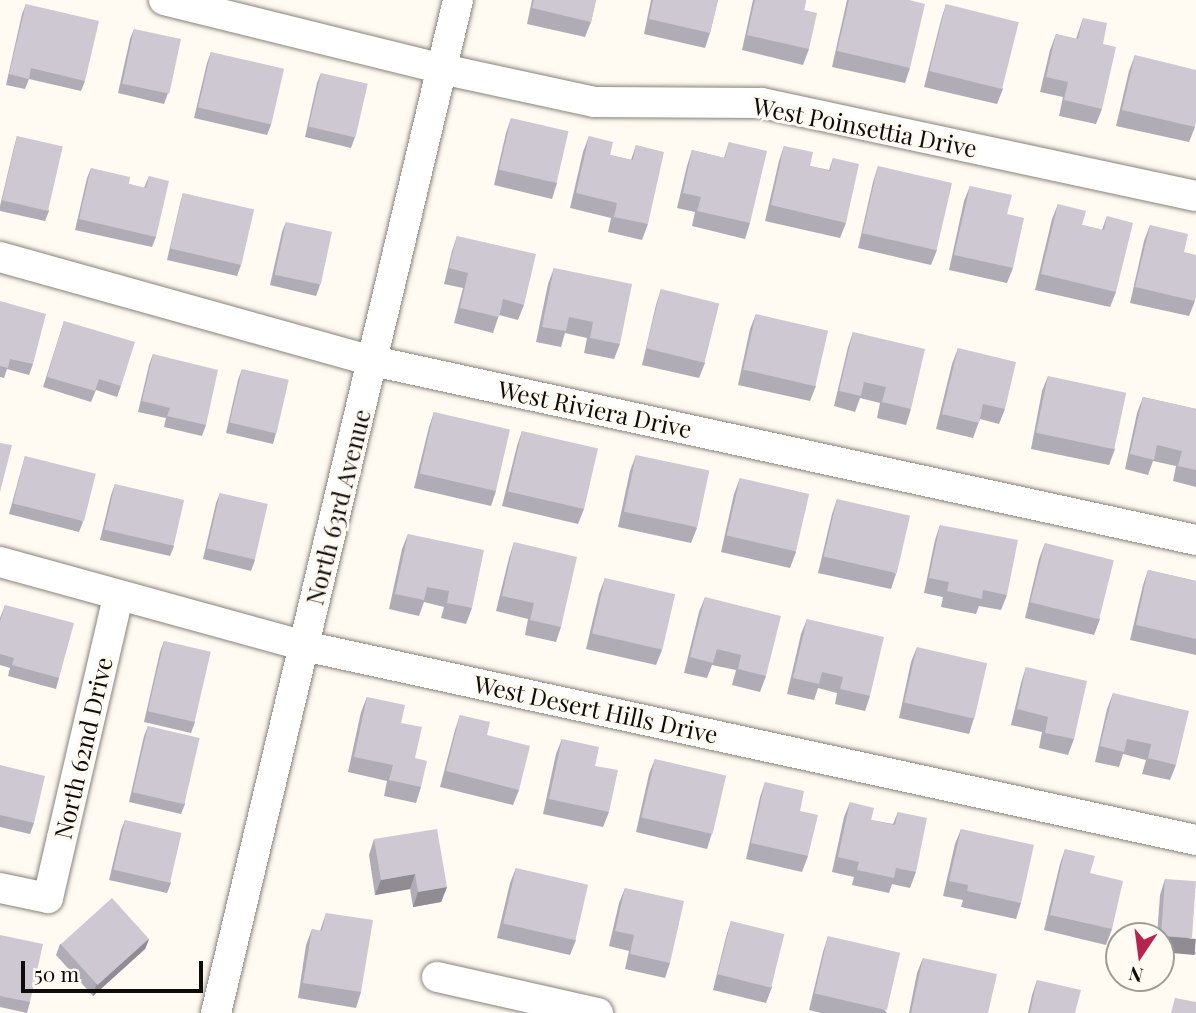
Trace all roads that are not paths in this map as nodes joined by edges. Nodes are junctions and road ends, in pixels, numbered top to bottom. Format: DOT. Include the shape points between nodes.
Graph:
graph roads {
  1 [pos="164,0"];
  2 [pos="458,0"];
  3 [pos="442,69"];
  4 [pos="1196,196"];
  5 [pos="0,257"];
  6 [pos="373,361"];
  7 [pos="1196,540"];
  8 [pos="0,562"];
  9 [pos="118,597"];
  10 [pos="304,646"];
  11 [pos="1196,840"];
  12 [pos="0,888"];
  13 [pos="437,977"];
  14 [pos="216,1013"];
  15 [pos="598,1013"];
  1 -- 3 [label="street, West Poinsettia Drive"];
  2 -- 3 [label="street, North 63rd Avenue"];
  3 -- 4 [label="street, West Poinsettia Drive" via="594,102 762,103"];
  3 -- 6 [label="street, North 63rd Avenue"];
  5 -- 6 [label="street, West Riviera Drive"];
  6 -- 7 [label="street, West Riviera Drive"];
  6 -- 10 [label="street, North 63rd Avenue"];
  8 -- 9 [label="street, West Desert Hills Drive"];
  9 -- 10 [label="street, West Desert Hills Drive"];
  9 -- 12 [label="street, North 62nd Drive" via="48,898"];
  10 -- 11 [label="street, West Desert Hills Drive"];
  10 -- 14 [label="street, North 63rd Avenue"];
  13 -- 15 [label="street"];
}
